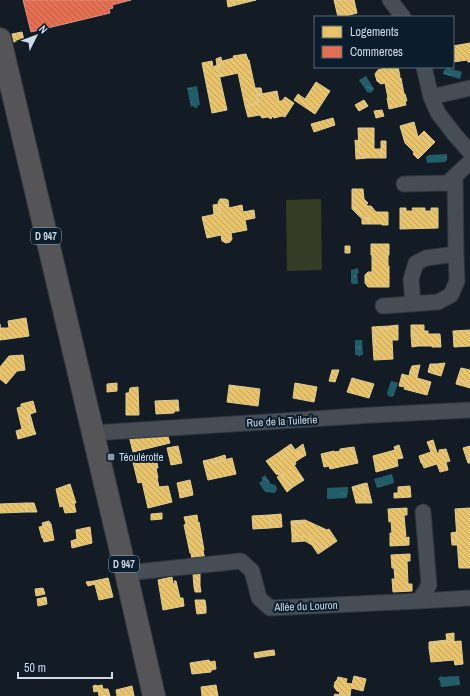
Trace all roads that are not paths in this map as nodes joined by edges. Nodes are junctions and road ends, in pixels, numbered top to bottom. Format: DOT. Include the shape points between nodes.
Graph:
graph roads {
  1 [pos="390,0"];
  2 [pos="402,16"];
  3 [pos="0,39"];
  4 [pos="424,68"];
  5 [pos="470,88"];
  6 [pos="431,97"];
  7 [pos="470,152"];
  8 [pos="470,162"];
  9 [pos="455,176"];
  10 [pos="404,184"];
  11 [pos="456,254"];
  12 [pos="413,304"];
  13 [pos="383,306"];
  14 [pos="470,410"];
  15 [pos="93,433"];
  16 [pos="423,512"];
  17 [pos="126,573"];
  18 [pos="470,598"];
  19 [pos="419,601"];
  20 [pos="154,696"];
  1 -- 2 [label="street"];
  3 -- 15 [label="main road, D 947"];
  4 -- 6 [label="street"];
  5 -- 6 [label="street"];
  6 -- 7 [label="street" via="438,113"];
  8 -- 9 [label="street"];
  9 -- 10 [label="street" via="448,182"];
  9 -- 11 [label="street"];
  11 -- 12 [label="street" via="457,281 451,295 438,302"];
  11 -- 12 [label="street" via="426,258 416,263 411,279"];
  12 -- 13 [label="street"];
  14 -- 15 [label="street, Rue de la Tuilerie"];
  15 -- 17 [label="main road, D 947"];
  16 -- 19 [label="street" via="429,585"];
  17 -- 19 [label="street, Allée du Louron" via="241,561 252,570 259,598 270,608"];
  17 -- 20 [label="main road, D 947"];
  18 -- 19 [label="street, Allée du Louron"];
}
